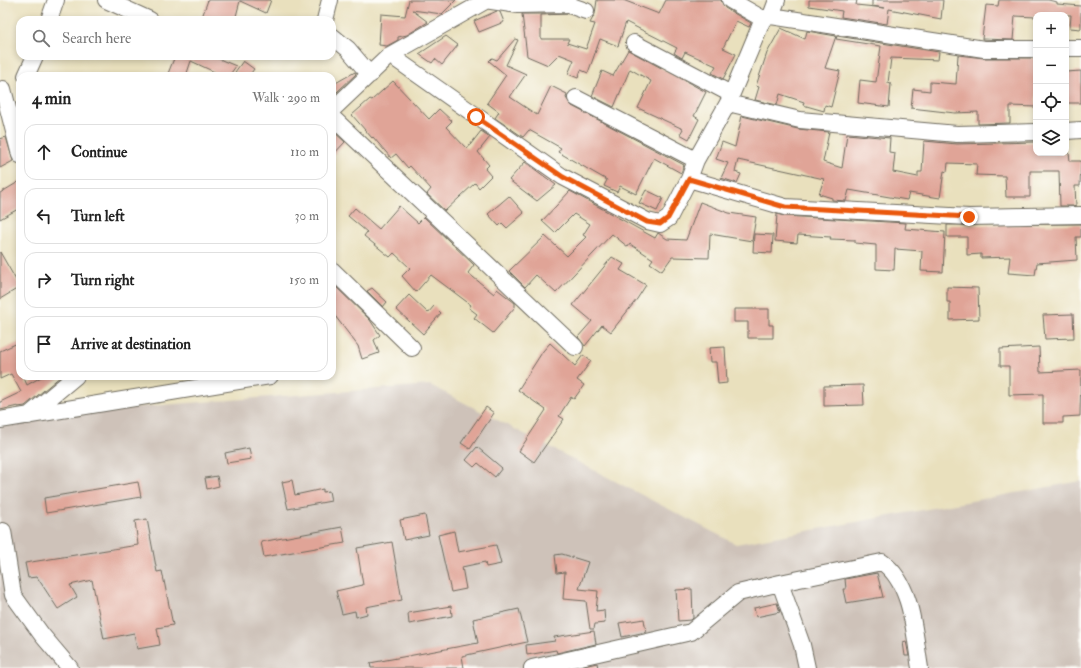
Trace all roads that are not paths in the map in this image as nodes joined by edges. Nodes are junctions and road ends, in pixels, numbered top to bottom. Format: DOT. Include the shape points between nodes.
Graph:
graph roads {
  1 [pos="56,0"];
  2 [pos="106,0"];
  3 [pos="330,0"];
  4 [pos="486,0"];
  5 [pos="730,0"];
  6 [pos="778,0"];
  7 [pos="586,11"];
  8 [pos="50,16"];
  9 [pos="141,16"];
  10 [pos="326,16"];
  11 [pos="767,18"];
  12 [pos="336,39"];
  13 [pos="634,43"];
  14 [pos="1069,48"];
  15 [pos="1081,48"];
  16 [pos="1033,49"];
  17 [pos="390,55"];
  18 [pos="33,60"];
  19 [pos="28,72"];
  20 [pos="370,75"];
  21 [pos="16,83"];
  22 [pos="1,89"];
  23 [pos="576,98"];
  24 [pos="730,98"];
  25 [pos="336,106"];
  26 [pos="336,121"];
  27 [pos="1081,130"];
  28 [pos="1069,131"];
  29 [pos="1033,132"];
  30 [pos="16,141"];
  31 [pos="696,160"];
  32 [pos="689,179"];
  33 [pos="1081,215"];
  34 [pos="336,274"];
  35 [pos="575,346"];
  36 [pos="412,348"];
  37 [pos="71,380"];
  38 [pos="246,380"];
  39 [pos="28,416"];
  40 [pos="0,420"];
  41 [pos="3,531"];
  42 [pos="780,583"];
  43 [pos="70,668"];
  44 [pos="532,668"];
  45 [pos="807,668"];
  46 [pos="920,668"];
  1 -- 8 [label="street"];
  2 -- 9 [label="street"];
  3 -- 10 [label="street"];
  4 -- 7 [label="street" via="518,5 566,4"];
  4 -- 17 [label="street"];
  5 -- 11 [label="street"];
  6 -- 11 [label="street"];
  11 -- 16 [label="street" via="984,49"];
  11 -- 24 [label="street"];
  12 -- 20 [label="street"];
  13 -- 24 [label="street"];
  14 -- 15 [label="street"];
  17 -- 20 [label="street"];
  17 -- 32 [label="street" via="563,177 647,222 660,224 668,218"];
  18 -- 19 [label="street"];
  20 -- 25 [label="street"];
  21 -- 22 [label="street"];
  22 -- 30 [label="street"];
  23 -- 31 [label="street"];
  24 -- 29 [label="street" via="800,120 957,134"];
  24 -- 31 [label="street"];
  26 -- 35 [label="street"];
  27 -- 28 [label="street"];
  31 -- 32 [label="street"];
  32 -- 33 [label="street" via="785,207 969,217"];
  34 -- 36 [label="street"];
  37 -- 39 [label="street"];
  38 -- 39 [label="street"];
  39 -- 40 [label="street"];
  41 -- 43 [label="street" via="12,595"];
  42 -- 44 [label="street" via="738,594 691,632"];
  42 -- 45 [label="street" via="802,645"];
  42 -- 46 [label="street" via="882,562 891,568 908,601"];
}
